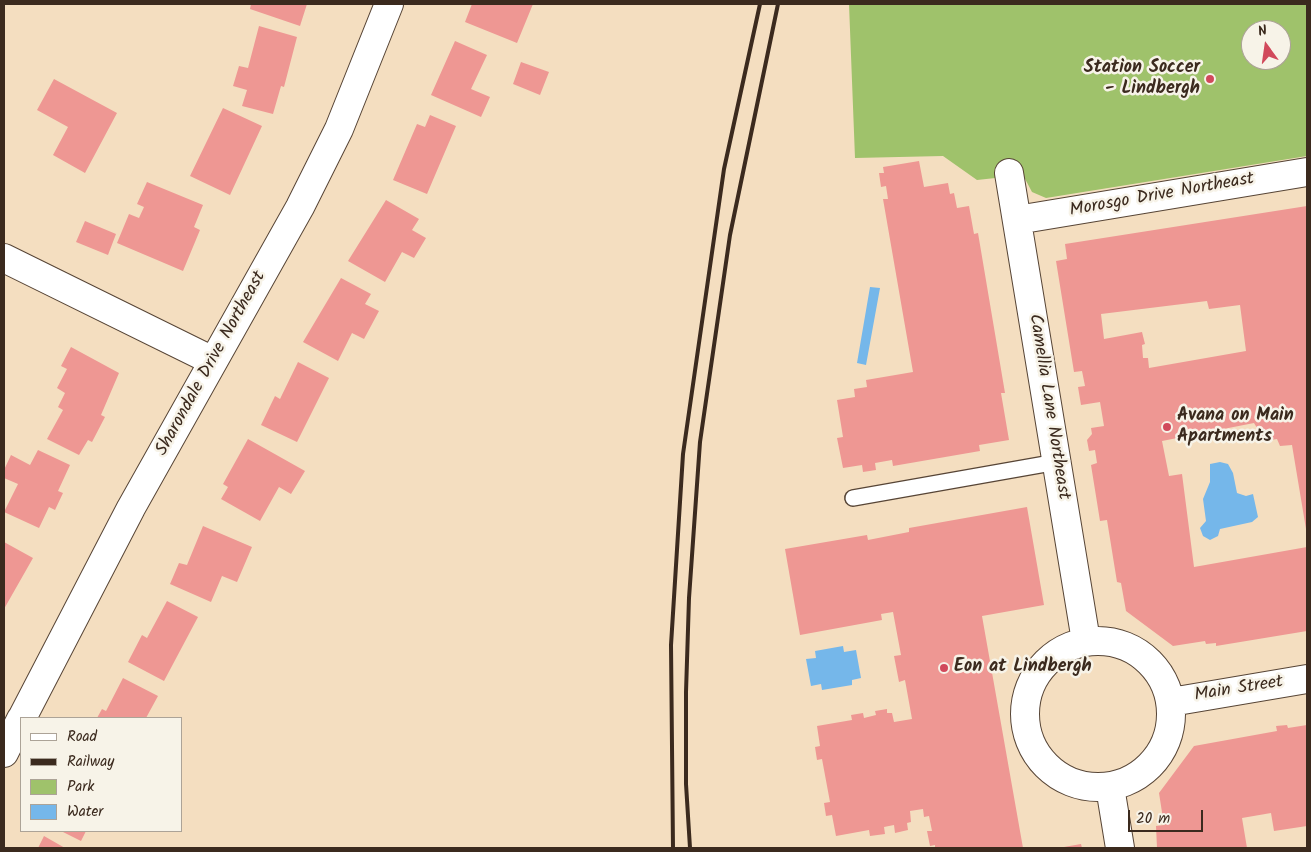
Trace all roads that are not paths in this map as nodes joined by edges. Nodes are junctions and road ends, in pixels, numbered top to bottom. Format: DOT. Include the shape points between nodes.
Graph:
graph roads {
  1 [pos="389,4"];
  2 [pos="1307,172"];
  3 [pos="1010,173"];
  4 [pos="1017,220"];
  5 [pos="4,258"];
  6 [pos="213,361"];
  7 [pos="1056,462"];
  8 [pos="853,498"];
  9 [pos="1086,641"];
  10 [pos="1307,679"];
  11 [pos="1171,702"];
  12 [pos="23,717"];
  13 [pos="20,723"];
  14 [pos="4,753"];
  15 [pos="1110,787"];
  16 [pos="1120,848"];
  1 -- 6 [label="street, Sharondale Drive Northeast" via="339,128 300,207"];
  2 -- 4 [label="street, Morosgo Drive Northeast"];
  3 -- 4 [label="street, Camellia Lane Northeast"];
  4 -- 7 [label="street, Camellia Lane Northeast"];
  5 -- 6 [label="street"];
  6 -- 12 [label="street, Sharondale Drive Northeast" via="131,508"];
  7 -- 8 [label="lane"];
  7 -- 9 [label="street, Camellia Lane Northeast"];
  9 -- 11 [label="street" via="1109,641 1132,648 1150,661 1164,680"];
  9 -- 15 [label="street" via="1064,648 1045,662 1032,681 1025,703 1025,726 1032,748 1046,766 1065,780 1087,787"];
  10 -- 11 [label="street, Main Street"];
  11 -- 15 [label="street" via="1172,725 1164,747 1151,766 1132,780"];
  13 -- 14 [label="street, Sharondale Drive Northeast"];
  15 -- 16 [label="street"];
}
